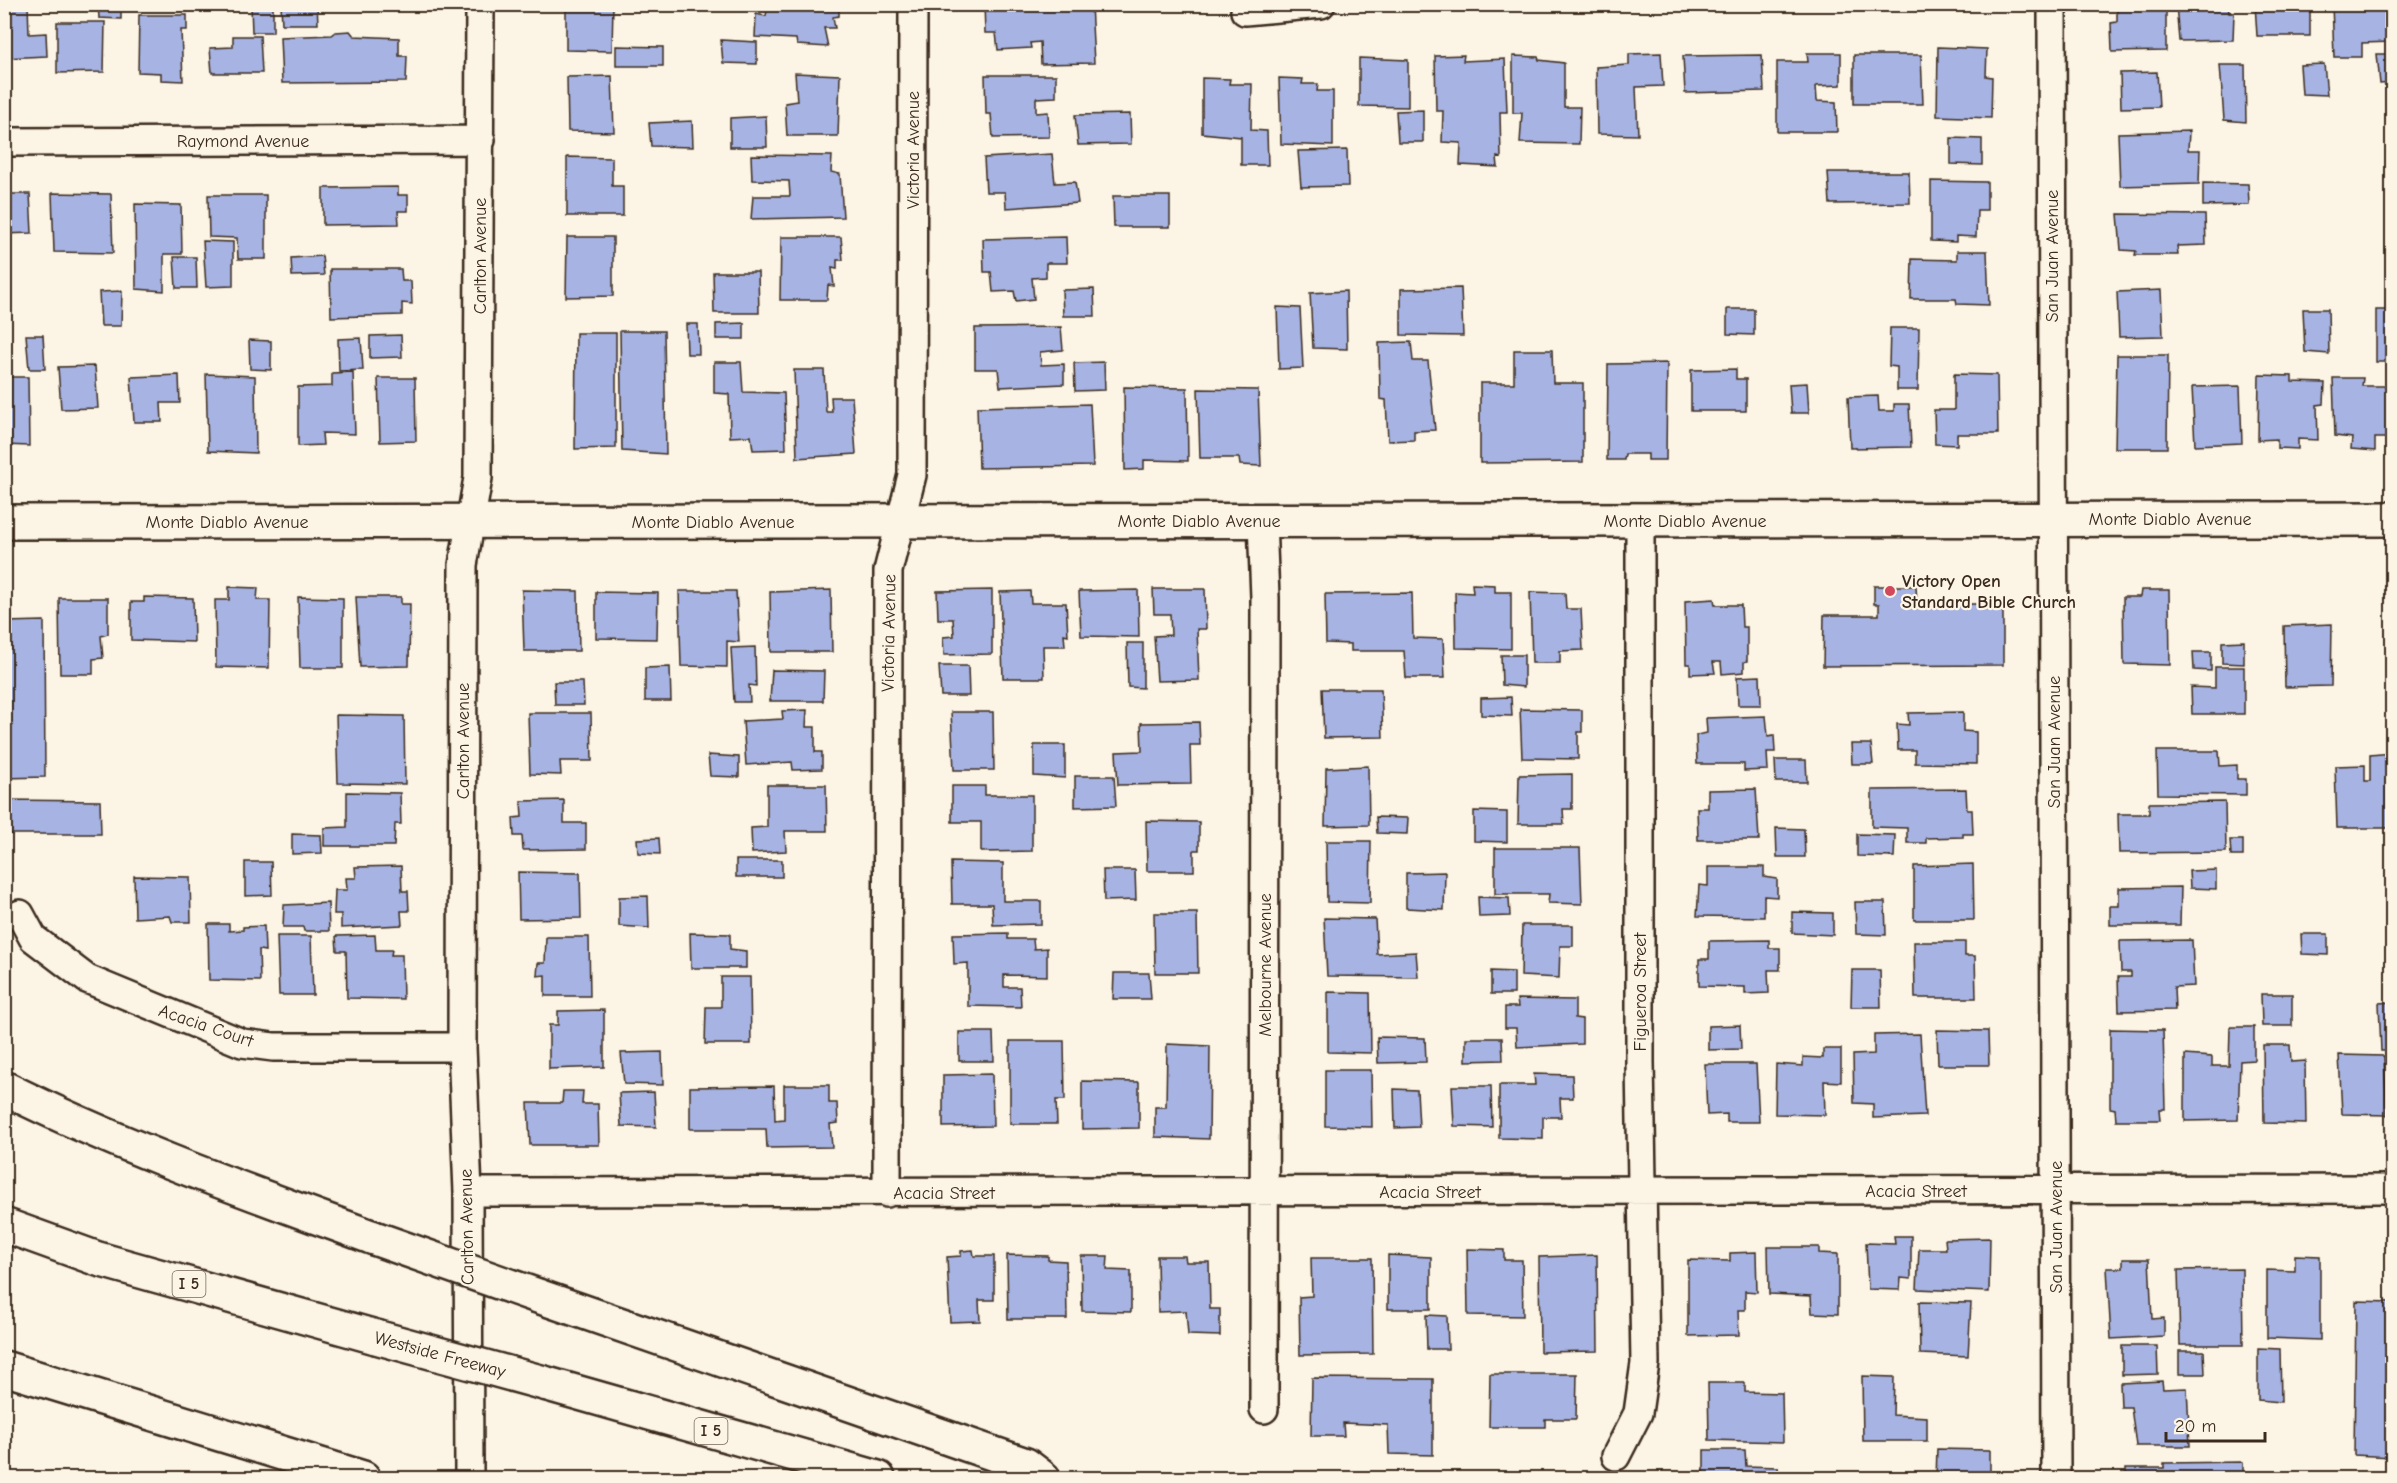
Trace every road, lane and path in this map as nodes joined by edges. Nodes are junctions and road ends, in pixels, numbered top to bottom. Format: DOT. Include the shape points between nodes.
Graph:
graph roads {
  1 [pos="480,4"];
  2 [pos="913,4"];
  3 [pos="1321,4"];
  4 [pos="2052,4"];
  5 [pos="1245,11"];
  6 [pos="481,140"];
  7 [pos="4,142"];
  8 [pos="2392,519"];
  9 [pos="2053,520"];
  10 [pos="1262,521"];
  11 [pos="1640,521"];
  12 [pos="4,522"];
  13 [pos="471,522"];
  14 [pos="900,522"];
  15 [pos="20,914"];
  16 [pos="462,1047"];
  17 [pos="4,1088"];
  18 [pos="2392,1189"];
  19 [pos="1642,1191"];
  20 [pos="2056,1191"];
  21 [pos="468,1192"];
  22 [pos="1264,1192"];
  23 [pos="887,1193"];
  24 [pos="4,1225"];
  25 [pos="8,1371"];
  26 [pos="1264,1409"];
  27 [pos="1616,1456"];
  28 [pos="363,1479"];
  29 [pos="469,1479"];
  30 [pos="878,1479"];
  31 [pos="1043,1479"];
  32 [pos="2056,1479"];
  1 -- 6 [label="street, Carlton Avenue"];
  2 -- 14 [label="street, Victoria Avenue" via="912,475"];
  3 -- 5 [label="street"];
  4 -- 9 [label="street, San Juan Avenue"];
  6 -- 7 [label="street, Raymond Avenue"];
  6 -- 13 [label="street, Carlton Avenue" via="478,478"];
  8 -- 9 [label="main road, Monte Diablo Avenue"];
  9 -- 11 [label="main road, Monte Diablo Avenue"];
  9 -- 20 [label="street, San Juan Avenue"];
  10 -- 11 [label="main road, Monte Diablo Avenue"];
  10 -- 14 [label="main road, Monte Diablo Avenue"];
  10 -- 22 [label="street, Melbourne Avenue"];
  11 -- 19 [label="street, Figueroa Street"];
  12 -- 13 [label="main road, Monte Diablo Avenue"];
  13 -- 14 [label="main road, Monte Diablo Avenue"];
  13 -- 16 [label="street, Carlton Avenue" via="463,565"];
  14 -- 23 [label="street, Victoria Avenue" via="888,571"];
  15 -- 16 [label="street, Acacia Court" via="33,938 87,980 242,1043 273,1047"];
  16 -- 21 [label="street, Carlton Avenue"];
  17 -- 31 [label="main road, bridge" via="64,1118 186,1169 538,1296 1026,1464"];
  18 -- 20 [label="street, Acacia Street"];
  19 -- 20 [label="street, Acacia Street"];
  19 -- 22 [label="street, Acacia Street"];
  19 -- 27 [label="street, Figueroa Street" via="1645,1364 1638,1413"];
  20 -- 32 [label="street, San Juan Avenue"];
  21 -- 23 [label="street, Acacia Street"];
  21 -- 29 [label="street, Carlton Avenue"];
  22 -- 23 [label="street, Acacia Street"];
  22 -- 26 [label="street, Melbourne Avenue"];
  24 -- 30 [label="main road, Westside Freeway / I 5, bridge" via="98,1259"];
  25 -- 28 [label="main road"];
}
